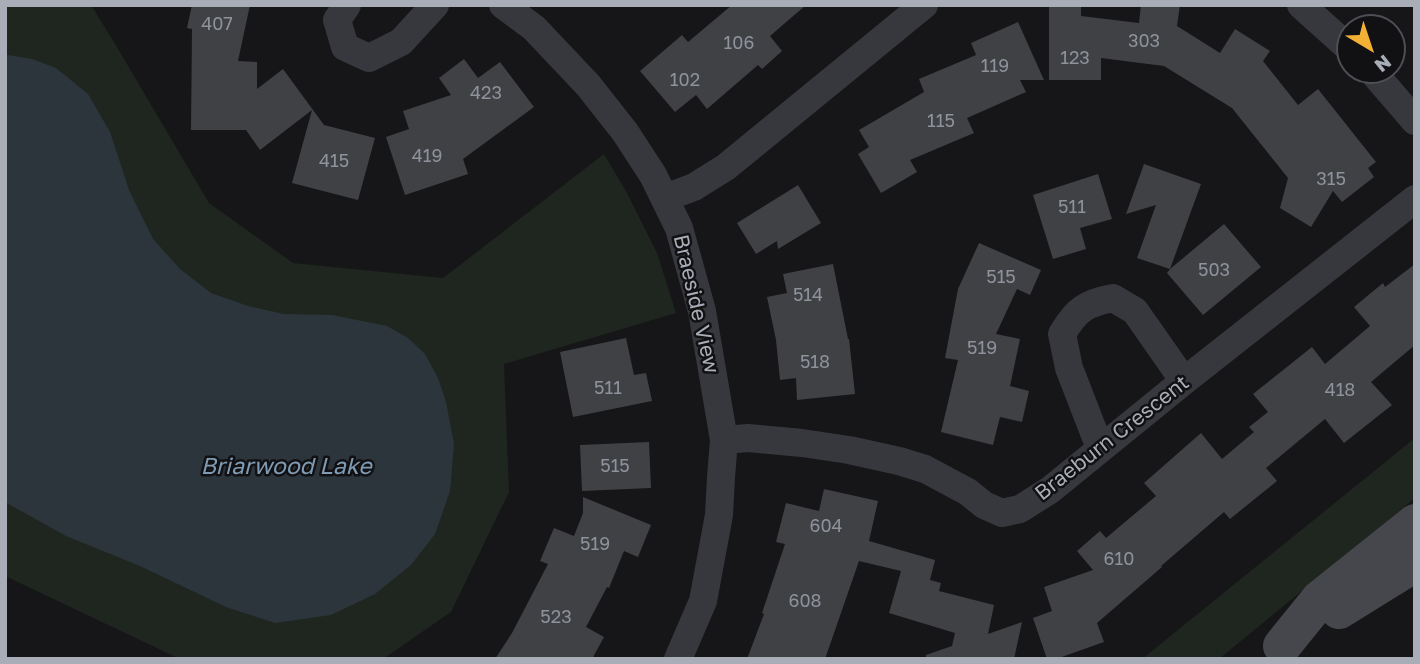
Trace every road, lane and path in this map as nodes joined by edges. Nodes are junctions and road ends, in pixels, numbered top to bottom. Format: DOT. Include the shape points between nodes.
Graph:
graph roads {
  1 [pos="347,5"];
  2 [pos="435,5"];
  3 [pos="503,5"];
  4 [pos="924,5"];
  5 [pos="1301,5"];
  6 [pos="1336,36"];
  7 [pos="1383,84"];
  8 [pos="1415,121"];
  9 [pos="665,198"];
  10 [pos="1415,200"];
  11 [pos="1184,380"];
  12 [pos="724,440"];
  13 [pos="1100,448"];
  14 [pos="1415,523"];
  15 [pos="1415,563"];
  16 [pos="1273,652"];
  17 [pos="678,659"];
  1 -- 2 [label="street" via="337,20 345,47 369,58 401,42"];
  3 -- 9 [label="street, Braeside View" via="534,28 588,85 625,132"];
  4 -- 9 [label="street" via="726,167"];
  5 -- 6 [label="street"];
  7 -- 8 [label="street"];
  9 -- 12 [label="street, Braeside View" via="679,228 702,311"];
  10 -- 11 [label="street, Braeburn Crescent"];
  11 -- 13 [label="street, Braeburn Crescent"];
  11 -- 13 [label="street" via="1135,311 1113,298 1093,302 1071,318 1062,334 1069,368"];
  12 -- 13 [label="street, Braeburn Crescent" via="802,443 899,461 925,469 1002,513 1020,509 1051,490"];
  12 -- 17 [label="street, Braeside View" via="719,515 703,601"];
  14 -- 16 [label="main road" via="1320,599"];
  15 -- 16 [label="main road"];
}
